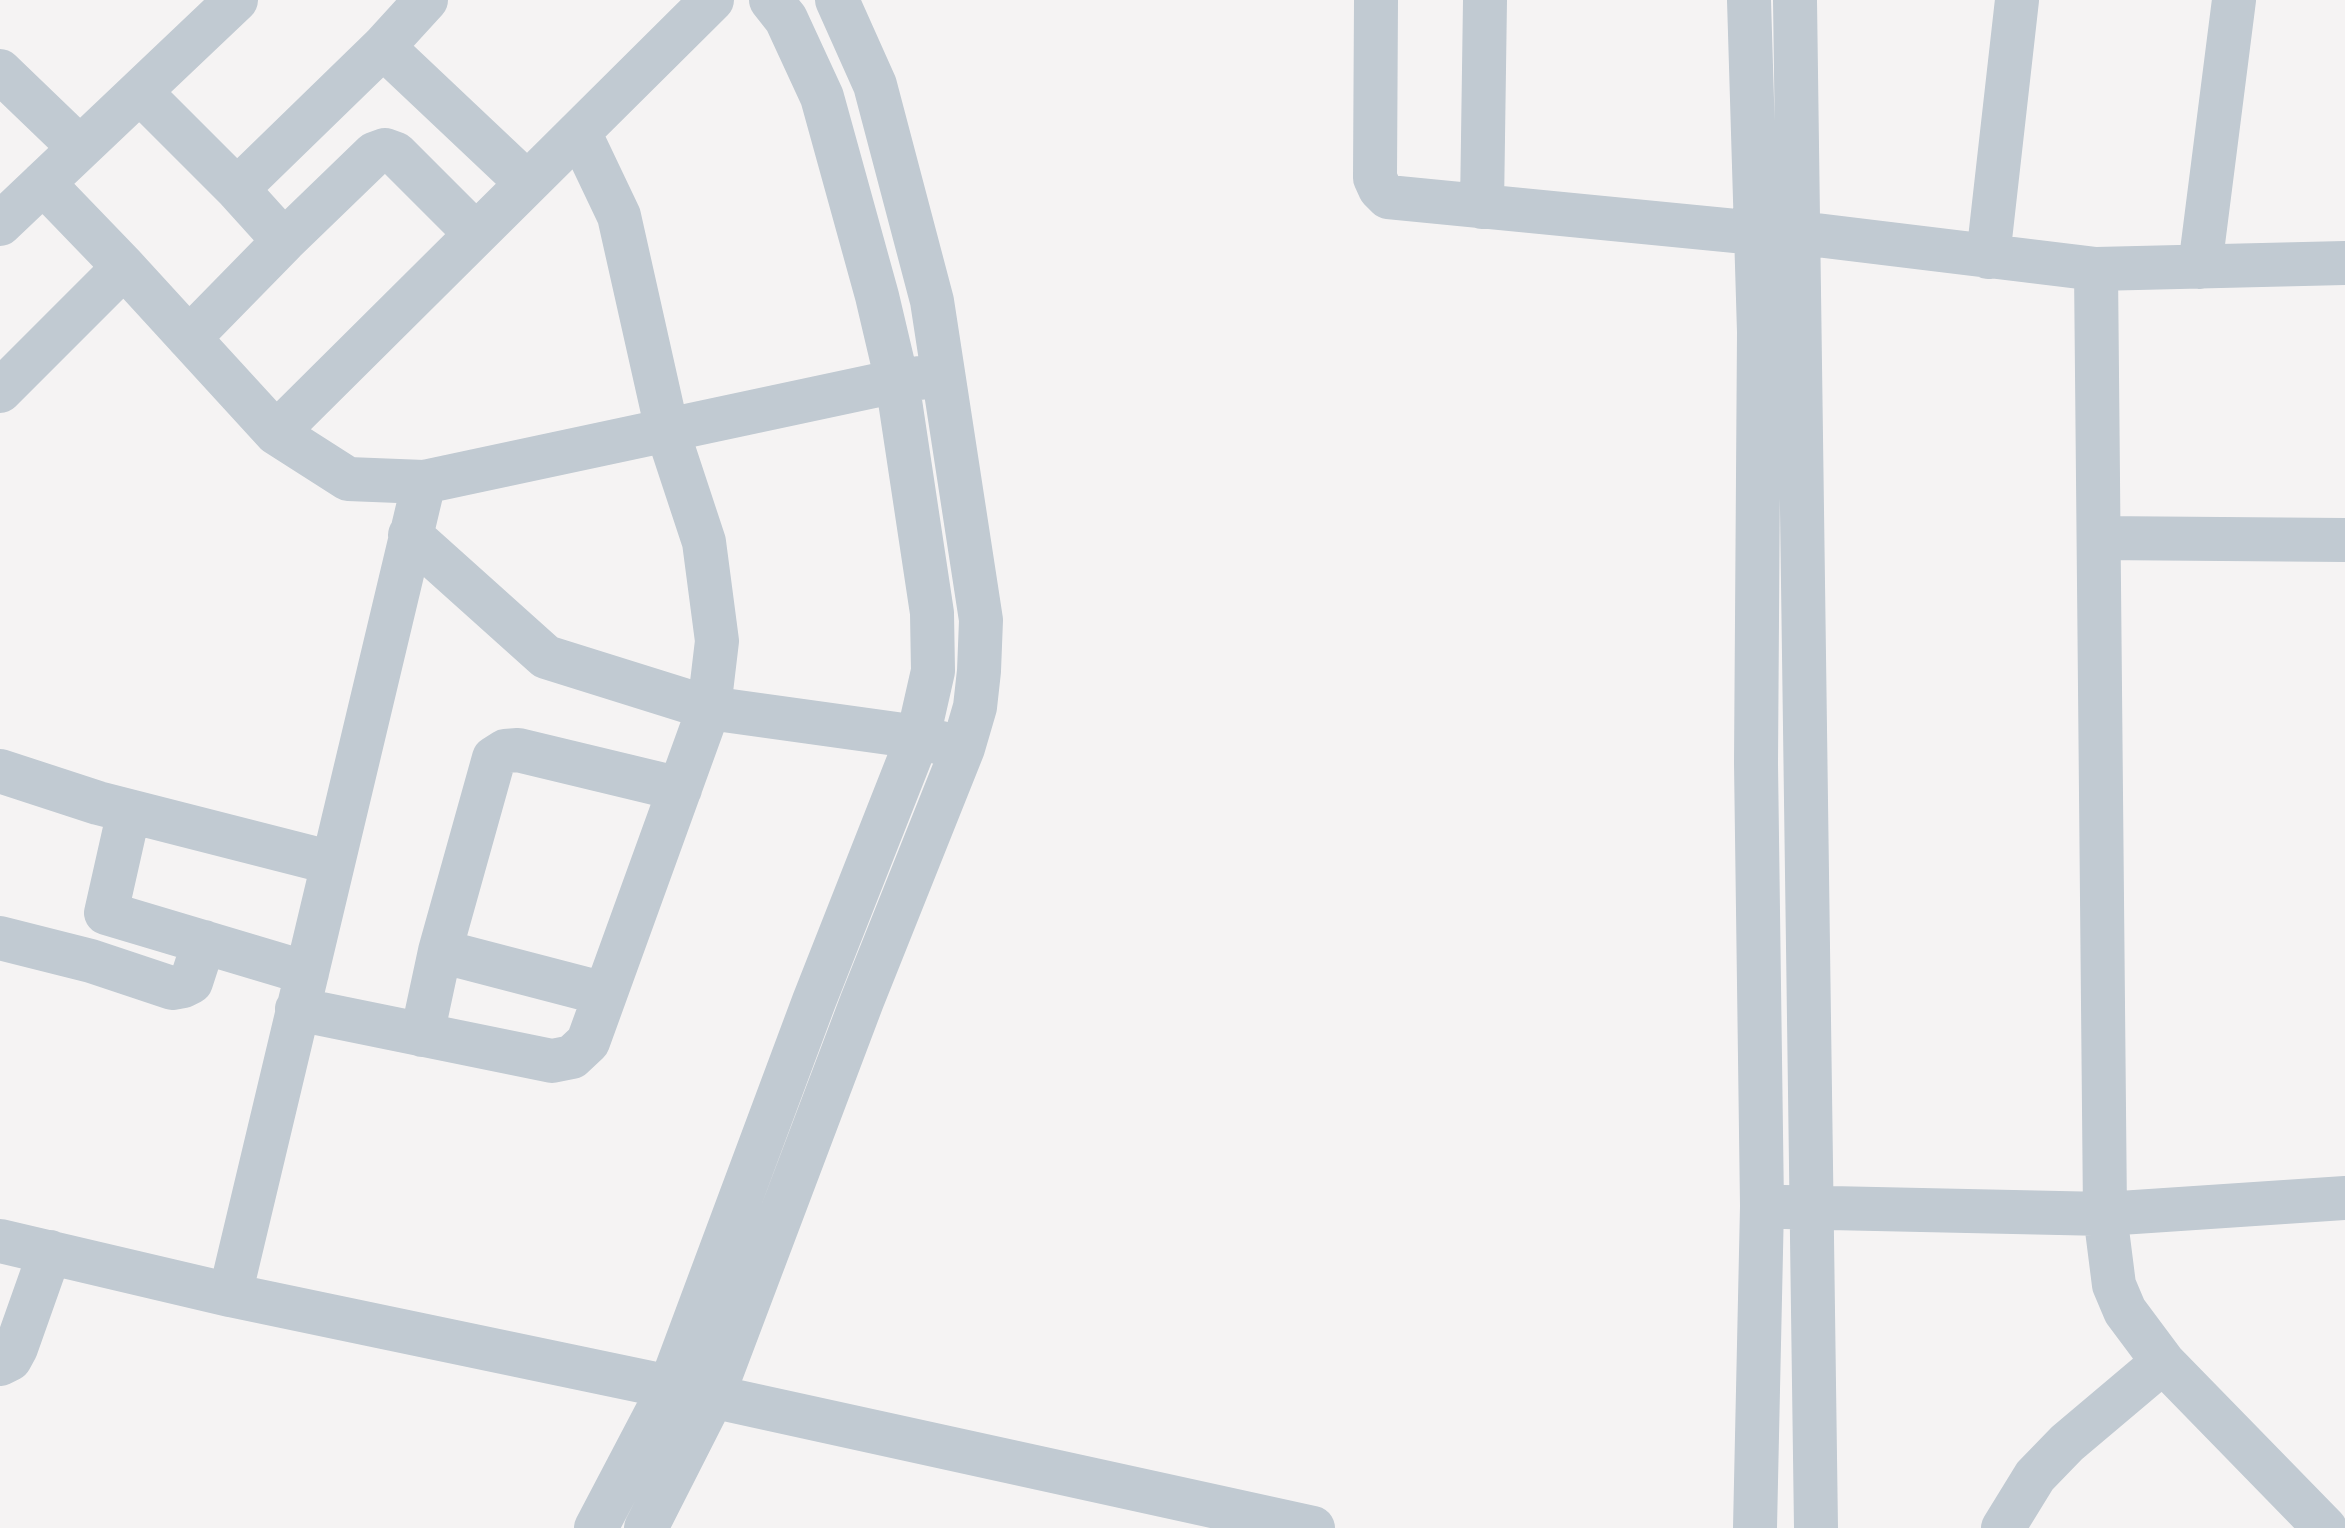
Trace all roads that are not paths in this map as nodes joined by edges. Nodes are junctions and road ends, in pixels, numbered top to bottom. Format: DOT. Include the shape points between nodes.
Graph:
graph roads {
  1 [pos="426,0"];
  2 [pos="712,0"];
  3 [pos="837,0"];
  4 [pos="1376,0"];
  5 [pos="1485,0"];
  6 [pos="1749,0"];
  7 [pos="1795,0"];
  8 [pos="2017,0"];
  9 [pos="2234,0"];
  10 [pos="227,3"];
  11 [pos="787,6"];
  12 [pos="383,47"];
  13 [pos="0,71"];
  14 [pos="140,92"];
  15 [pos="579,132"];
  16 [pos="80,148"];
  17 [pos="43,183"];
  18 [pos="527,183"];
  19 [pos="237,189"];
  20 [pos="1482,207"];
  21 [pos="0,224"];
  22 [pos="1756,233"];
  23 [pos="1800,233"];
  24 [pos="476,234"];
  25 [pos="284,241"];
  26 [pos="1988,257"];
  27 [pos="2345,263"];
  28 [pos="124,267"];
  29 [pos="2200,267"];
  30 [pos="2096,269"];
  31 [pos="189,338"];
  32 [pos="945,375"];
  33 [pos="897,381"];
  34 [pos="0,391"];
  35 [pos="667,430"];
  36 [pos="276,433"];
  37 [pos="424,482"];
  38 [pos="410,535"];
  39 [pos="2099,538"];
  40 [pos="2345,540"];
  41 [pos="709,708"];
  42 [pos="918,737"];
  43 [pos="963,748"];
  44 [pos="0,771"];
  45 [pos="680,789"];
  46 [pos="129,811"];
  47 [pos="333,863"];
  48 [pos="106,913"];
  49 [pos="0,938"];
  50 [pos="204,942"];
  51 [pos="440,951"];
  52 [pos="91,961"];
  53 [pos="302,991"];
  54 [pos="605,994"];
  55 [pos="422,1035"];
  56 [pos="2345,1198"];
  57 [pos="1762,1206"];
  58 [pos="1812,1208"];
  59 [pos="2105,1214"];
  60 [pos="0,1241"];
  61 [pos="50,1252"];
  62 [pos="230,1295"];
  63 [pos="2163,1362"];
  64 [pos="0,1364"];
  65 [pos="670,1387"];
  66 [pos="712,1398"];
  67 [pos="596,1528"];
  68 [pos="646,1528"];
  69 [pos="1313,1528"];
  70 [pos="1755,1528"];
  71 [pos="1816,1528"];
  72 [pos="2003,1528"];
  73 [pos="2325,1528"];
  1 -- 12 [label="street"];
  2 -- 15 [label="street"];
  3 -- 32 [label="street" via="875,85 932,301"];
  4 -- 20 [label="street" via="1375,178 1380,189 1388,197"];
  5 -- 20 [label="street"];
  6 -- 22 [label="street"];
  7 -- 23 [label="street"];
  8 -- 26 [label="street"];
  9 -- 29 [label="street"];
  10 -- 14 [label="street"];
  11 -- 33 [label="street" via="822,97"];
  12 -- 18 [label="street"];
  12 -- 19 [label="street"];
  13 -- 16 [label="street"];
  14 -- 16 [label="street"];
  14 -- 19 [label="street"];
  15 -- 18 [label="street"];
  15 -- 35 [label="street" via="619,216"];
  16 -- 17 [label="street"];
  17 -- 21 [label="street"];
  17 -- 28 [label="street"];
  18 -- 24 [label="street"];
  19 -- 25 [label="street"];
  20 -- 22 [label="street"];
  22 -- 23 [label="street"];
  22 -- 57 [label="street"];
  23 -- 26 [label="street"];
  23 -- 58 [label="street"];
  24 -- 25 [label="street" via="396,154 385,150 374,154"];
  24 -- 36 [label="street"];
  25 -- 31 [label="street"];
  26 -- 30 [label="street"];
  27 -- 29 [label="street"];
  28 -- 31 [label="street"];
  28 -- 34 [label="street"];
  29 -- 30 [label="street"];
  30 -- 39 [label="street"];
  31 -- 36 [label="street"];
  32 -- 33 [label="street"];
  32 -- 43 [label="street" via="981,620 975,707"];
  33 -- 35 [label="street"];
  33 -- 42 [label="street" via="932,613 933,671"];
  35 -- 37 [label="street"];
  35 -- 41 [label="street" via="704,542 717,641"];
  36 -- 37 [label="street" via="348,479"];
  37 -- 38 [label="street"];
  38 -- 41 [label="street" via="546,657"];
  38 -- 47 [label="street"];
  39 -- 40 [label="street"];
  39 -- 59 [label="street"];
  41 -- 42 [label="street"];
  41 -- 45 [label="street"];
  42 -- 43 [label="street"];
  42 -- 65 [label="street"];
  43 -- 66 [label="street"];
  44 -- 46 [label="street"];
  45 -- 51 [label="street" via="518,750 494,758"];
  45 -- 54 [label="street"];
  46 -- 47 [label="street"];
  46 -- 48 [label="street"];
  47 -- 53 [label="street"];
  48 -- 50 [label="street"];
  48 -- 52 [label="street"];
  49 -- 52 [label="street"];
  50 -- 52 [label="street" via="191,982 172,988"];
  50 -- 53 [label="street"];
  51 -- 54 [label="street"];
  51 -- 55 [label="street"];
  53 -- 55 [label="street"];
  53 -- 62 [label="street"];
  54 -- 55 [label="street" via="588,1042 572,1057 552,1061"];
  56 -- 59 [label="street"];
  57 -- 58 [label="street"];
  57 -- 70 [label="street"];
  58 -- 59 [label="street"];
  58 -- 71 [label="street"];
  59 -- 63 [label="street" via="2114,1285 2125,1311"];
  60 -- 61 [label="street"];
  61 -- 62 [label="street"];
  61 -- 64 [label="street" via="16,1348"];
  62 -- 65 [label="street"];
  63 -- 72 [label="street" via="2035,1476"];
  63 -- 73 [label="street"];
  65 -- 66 [label="street"];
  65 -- 67 [label="street"];
  66 -- 68 [label="street"];
  66 -- 69 [label="street"];
}
